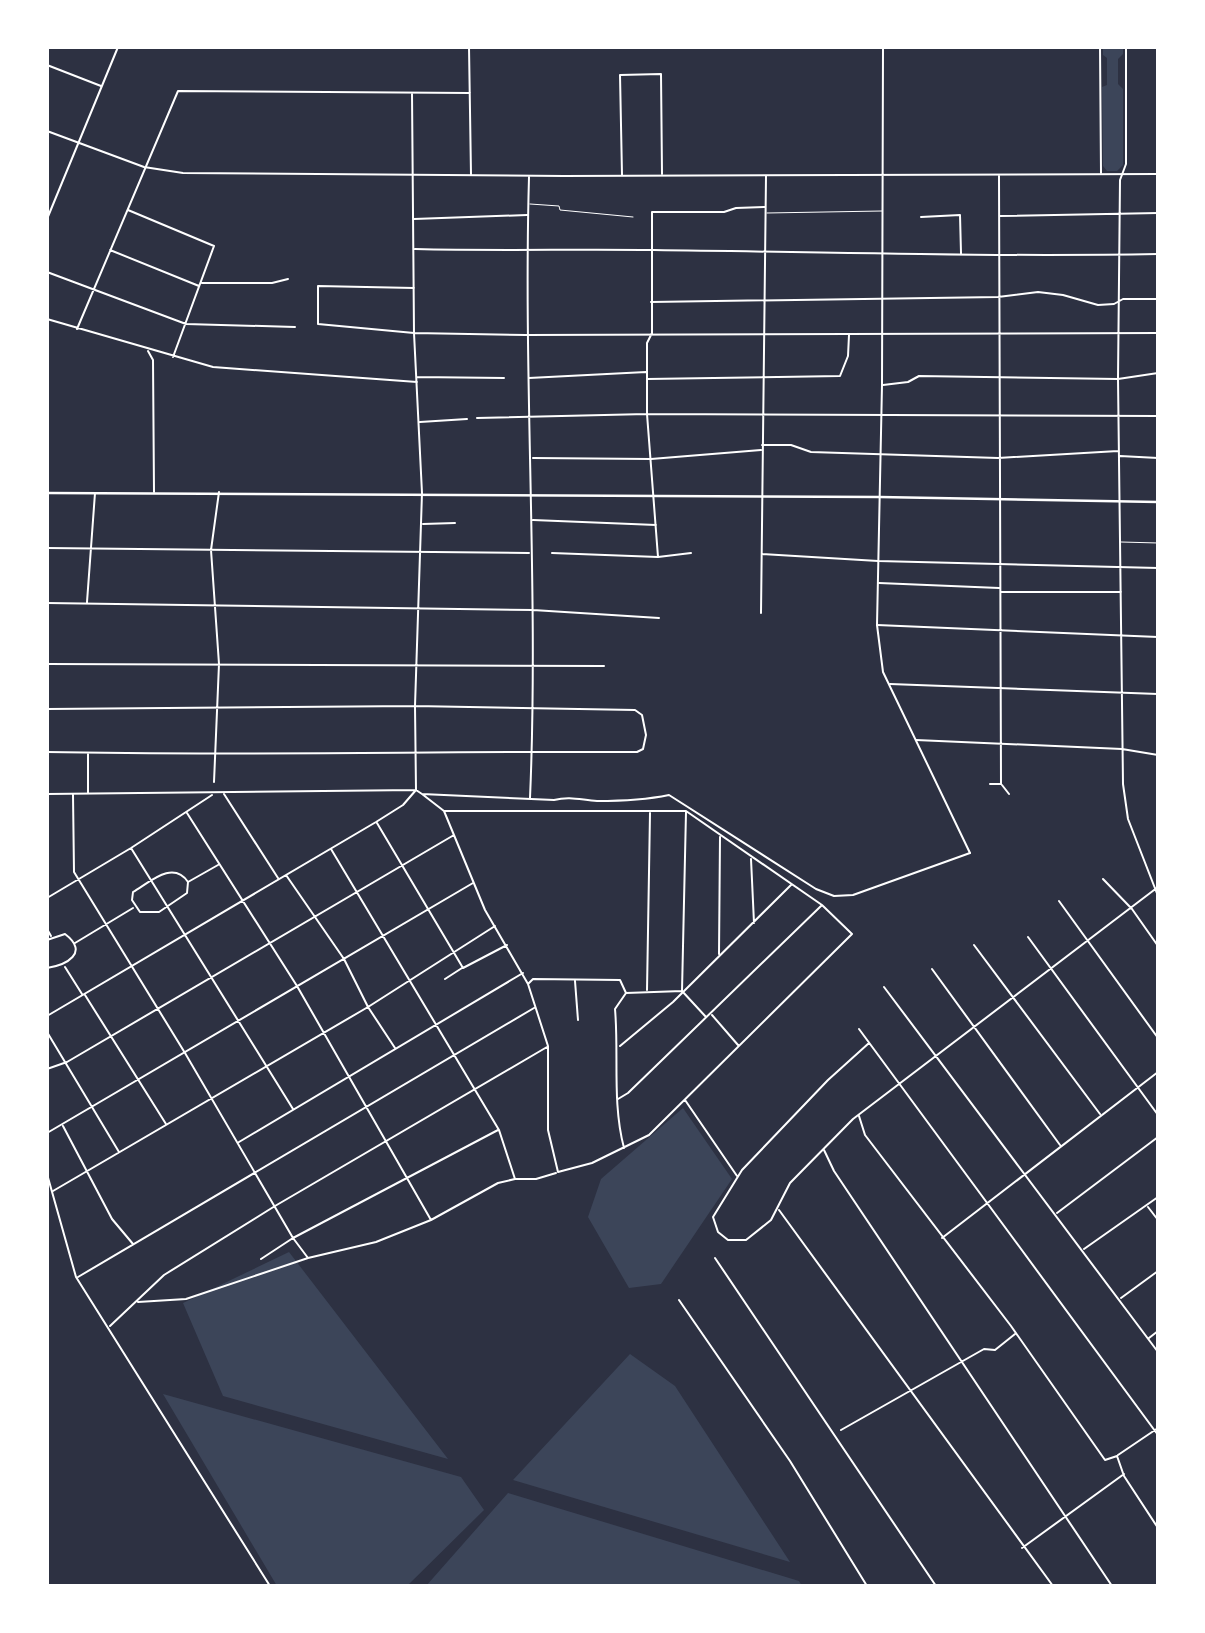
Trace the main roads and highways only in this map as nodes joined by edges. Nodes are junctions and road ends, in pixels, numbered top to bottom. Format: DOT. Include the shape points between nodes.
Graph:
graph roads {
  1 [pos="47,493"];
  2 [pos="1158,502"];
  1 -- 2 [label="main road" via="880,496"];
}
